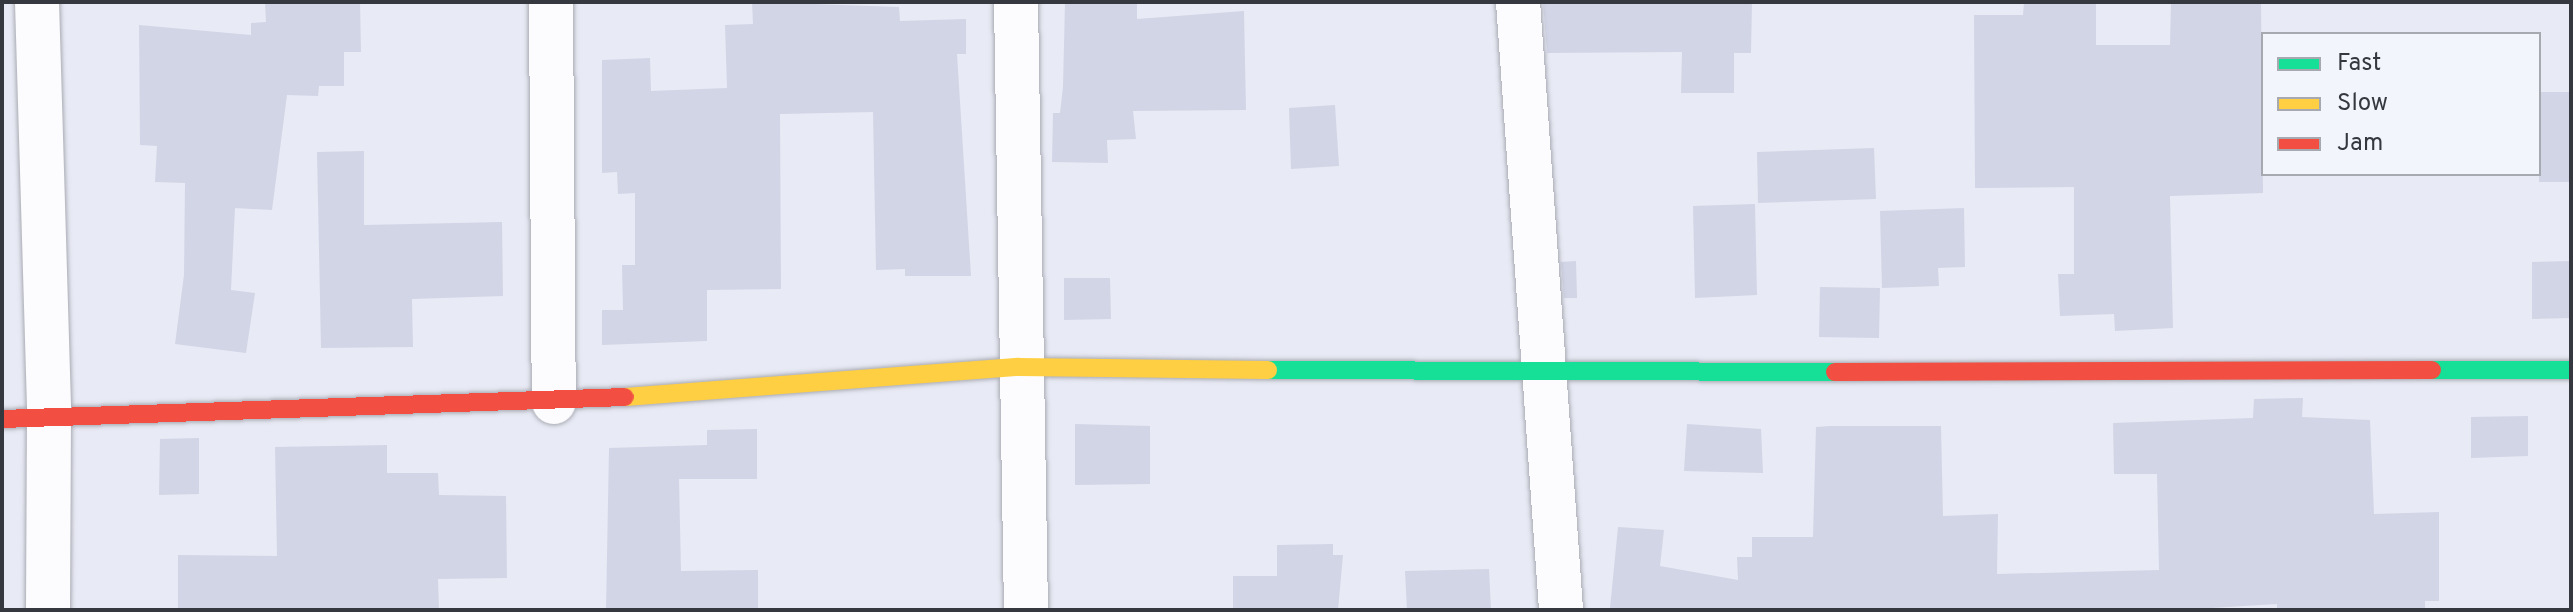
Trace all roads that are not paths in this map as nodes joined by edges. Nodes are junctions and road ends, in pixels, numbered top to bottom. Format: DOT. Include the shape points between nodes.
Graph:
graph roads {
  1 [pos="37,2"];
  2 [pos="551,2"];
  3 [pos="1016,2"];
  4 [pos="1518,2"];
  5 [pos="1019,367"];
  6 [pos="2571,370"];
  7 [pos="1544,373"];
  8 [pos="554,402"];
  9 [pos="49,418"];
  10 [pos="2,419"];
  11 [pos="48,610"];
  12 [pos="1026,610"];
  13 [pos="1561,610"];
  1 -- 9 [label="street"];
  2 -- 8 [label="street"];
  3 -- 5 [label="street"];
  4 -- 7 [label="street"];
  5 -- 7 [label="street"];
  5 -- 8 [label="street"];
  5 -- 12 [label="street"];
  6 -- 7 [label="street"];
  7 -- 13 [label="street"];
  8 -- 9 [label="street"];
  9 -- 10 [label="street"];
  9 -- 11 [label="street"];
}
